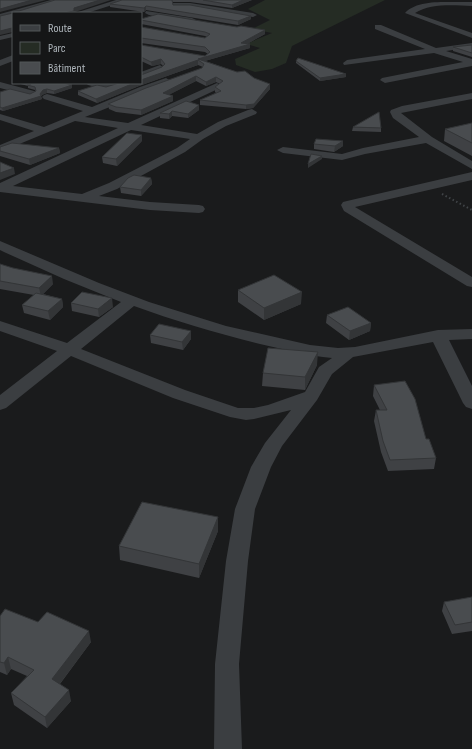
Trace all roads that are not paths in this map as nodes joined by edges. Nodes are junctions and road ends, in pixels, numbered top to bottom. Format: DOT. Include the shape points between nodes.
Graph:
graph roads {
  1 [pos="59,0"];
  2 [pos="124,0"];
  3 [pos="191,0"];
  4 [pos="426,0"];
  5 [pos="95,1"];
  6 [pos="110,4"];
  7 [pos="472,4"];
  8 [pos="176,5"];
  9 [pos="437,5"];
  10 [pos="12,12"];
  11 [pos="13,12"];
  12 [pos="82,12"];
  13 [pos="149,13"];
  14 [pos="2,15"];
  15 [pos="252,15"];
  16 [pos="142,16"];
  17 [pos="12,17"];
  18 [pos="197,21"];
  19 [pos="466,24"];
  20 [pos="378,27"];
  21 [pos="447,27"];
  22 [pos="12,34"];
  23 [pos="472,36"];
  24 [pos="0,38"];
  25 [pos="472,45"];
  26 [pos="437,51"];
  27 [pos="472,62"];
  28 [pos="347,63"];
  29 [pos="160,68"];
  30 [pos="142,75"];
  31 [pos="178,77"];
  32 [pos="385,80"];
  33 [pos="95,84"];
  34 [pos="116,84"];
  35 [pos="0,85"];
  36 [pos="217,86"];
  37 [pos="31,93"];
  38 [pos="472,96"];
  39 [pos="47,97"];
  40 [pos="92,110"];
  41 [pos="252,112"];
  42 [pos="0,117"];
  43 [pos="73,118"];
  44 [pos="127,127"];
  45 [pos="43,130"];
  46 [pos="199,137"];
  47 [pos="428,139"];
  48 [pos="0,149"];
  49 [pos="283,150"];
  50 [pos="472,166"];
  51 [pos="472,176"];
  52 [pos="0,188"];
  53 [pos="84,198"];
  54 [pos="200,209"];
  55 [pos="0,246"];
  56 [pos="472,283"];
  57 [pos="131,301"];
  58 [pos="0,326"];
  59 [pos="472,334"];
  60 [pos="438,335"];
  61 [pos="68,349"];
  62 [pos="348,353"];
  63 [pos="310,396"];
  64 [pos="472,403"];
  65 [pos="0,404"];
  66 [pos="228,749"];
  1 -- 11 [label="street"];
  2 -- 6 [label="street"];
  3 -- 8 [label="street"];
  4 -- 9 [label="street"];
  5 -- 6 [label="street"];
  6 -- 12 [label="street"];
  7 -- 9 [label="street" via="451,2"];
  8 -- 13 [label="street"];
  8 -- 15 [label="street"];
  9 -- 21 [label="street" via="418,8 409,13"];
  10 -- 14 [label="street"];
  13 -- 16 [label="street"];
  13 -- 18 [label="street"];
  14 -- 17 [label="street"];
  19 -- 21 [label="street"];
  20 -- 26 [label="street"];
  21 -- 23 [label="street"];
  22 -- 24 [label="street"];
  25 -- 26 [label="street"];
  26 -- 27 [label="street"];
  26 -- 28 [label="street"];
  27 -- 32 [label="street"];
  29 -- 30 [label="street"];
  31 -- 40 [label="street"];
  33 -- 34 [label="street" via="106,87"];
  35 -- 37 [label="street"];
  36 -- 44 [label="street"];
  38 -- 47 [label="street" via="395,112"];
  39 -- 40 [label="street"];
  40 -- 43 [label="street"];
  41 -- 46 [label="street"];
  42 -- 45 [label="street"];
  43 -- 44 [label="street"];
  43 -- 45 [label="street"];
  44 -- 46 [label="street"];
  44 -- 52 [label="street"];
  45 -- 48 [label="street"];
  46 -- 53 [label="street" via="181,150 132,176"];
  47 -- 49 [label="street" via="342,156"];
  47 -- 50 [label="street"];
  51 -- 56 [label="street" via="347,205 348,208"];
  52 -- 53 [label="street"];
  53 -- 54 [label="street"];
  55 -- 57 [label="street"];
  57 -- 61 [label="street"];
  57 -- 62 [label="street" via="258,338 322,352"];
  58 -- 61 [label="street"];
  59 -- 60 [label="street"];
  60 -- 62 [label="street" via="374,350"];
  60 -- 64 [label="street"];
  61 -- 63 [label="street" via="220,409 244,414 267,411"];
  61 -- 65 [label="street"];
  62 -- 63 [label="street" via="325,371"];
  63 -- 66 [label="street" via="274,443 245,510 237,561 227,664"];
}
